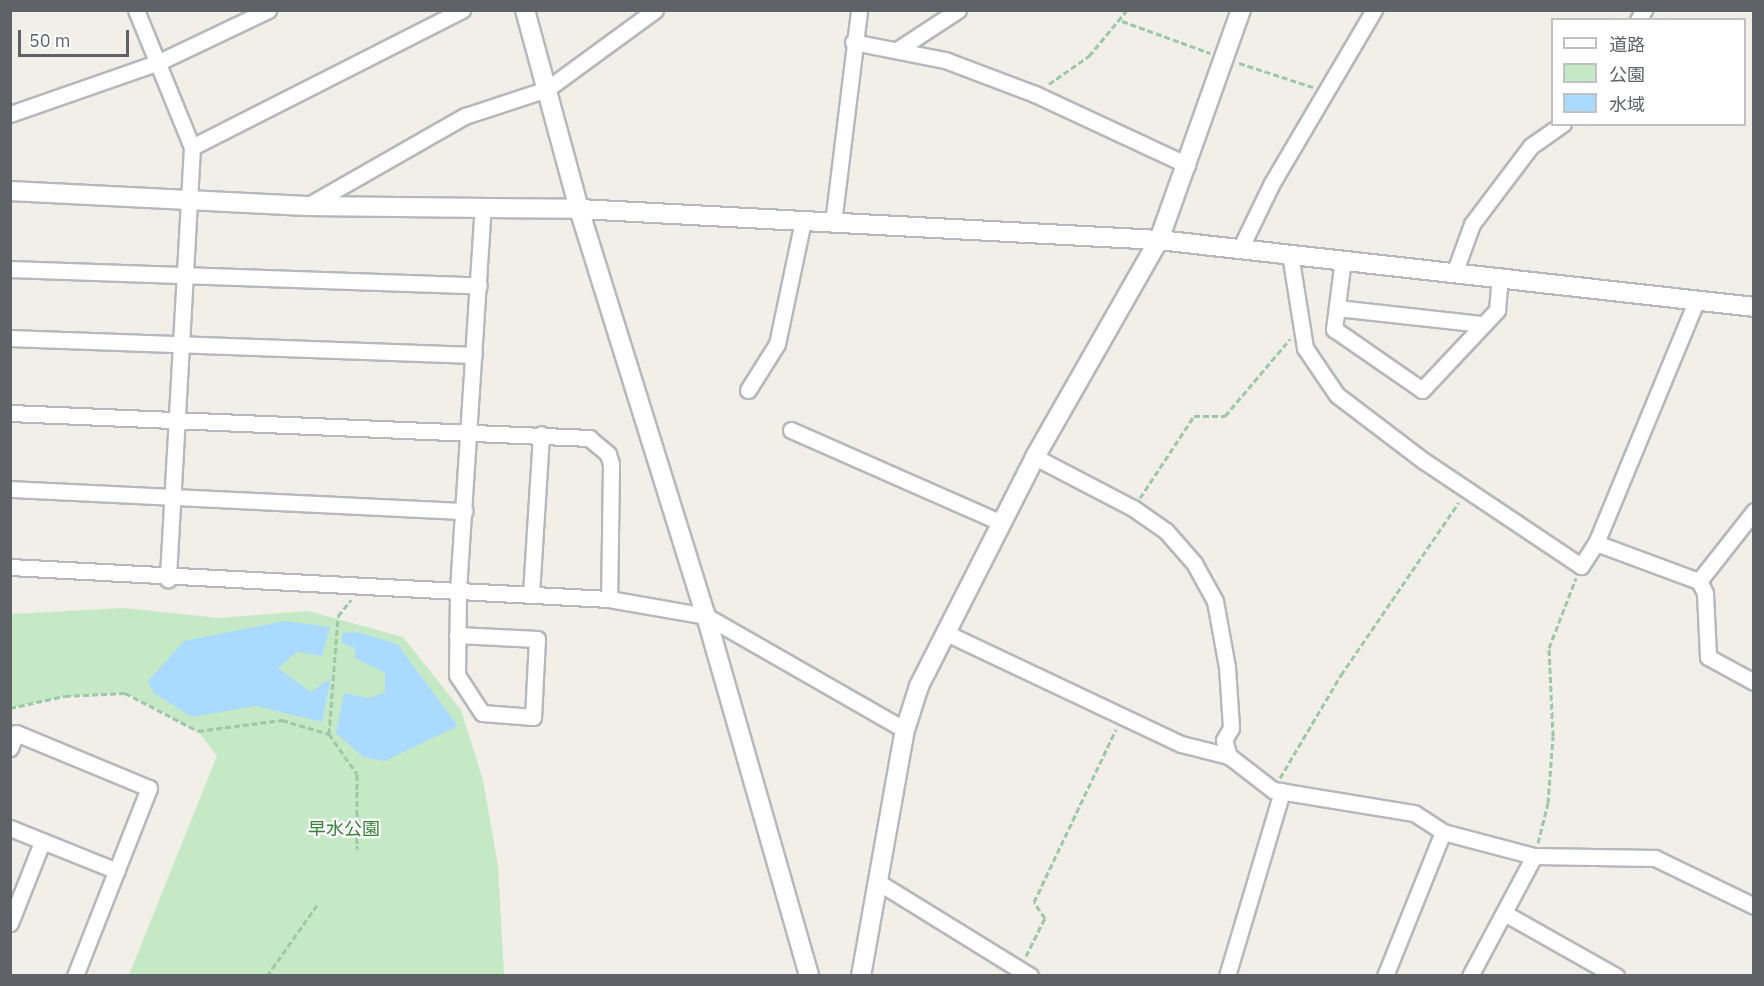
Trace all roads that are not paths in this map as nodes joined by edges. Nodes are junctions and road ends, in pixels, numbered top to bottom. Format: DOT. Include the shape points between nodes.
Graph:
graph roads {
  1 [pos="136,10"];
  2 [pos="268,10"];
  3 [pos="462,10"];
  4 [pos="525,10"];
  5 [pos="655,10"];
  6 [pos="859,10"];
  7 [pos="957,10"];
  8 [pos="1241,10"];
  9 [pos="1374,10"];
  10 [pos="853,42"];
  11 [pos="897,50"];
  12 [pos="159,62"];
  13 [pos="547,89"];
  14 [pos="10,114"];
  15 [pos="1560,126"];
  16 [pos="192,147"];
  17 [pos="1187,165"];
  18 [pos="10,191"];
  19 [pos="186,199"];
  20 [pos="307,206"];
  21 [pos="483,208"];
  22 [pos="579,209"];
  23 [pos="803,221"];
  24 [pos="833,223"];
  25 [pos="1160,240"];
  26 [pos="1240,249"];
  27 [pos="1290,254"];
  28 [pos="1343,259"];
  29 [pos="10,269"];
  30 [pos="1455,271"];
  31 [pos="183,275"];
  32 [pos="1500,276"];
  33 [pos="479,285"];
  34 [pos="1697,299"];
  35 [pos="1754,307"];
  36 [pos="1337,308"];
  37 [pos="1483,324"];
  38 [pos="10,338"];
  39 [pos="179,344"];
  40 [pos="474,356"];
  41 [pos="748,390"];
  42 [pos="10,413"];
  43 [pos="176,419"];
  44 [pos="469,430"];
  45 [pos="791,430"];
  46 [pos="541,434"];
  47 [pos="1035,457"];
  48 [pos="10,489"];
  49 [pos="172,497"];
  50 [pos="464,511"];
  51 [pos="1754,511"];
  52 [pos="1000,522"];
  53 [pos="1596,543"];
  54 [pos="10,567"];
  55 [pos="168,579"];
  56 [pos="1699,580"];
  57 [pos="458,590"];
  58 [pos="531,594"];
  59 [pos="609,599"];
  60 [pos="706,616"];
  61 [pos="944,632"];
  62 [pos="457,635"];
  63 [pos="1754,682"];
  64 [pos="905,729"];
  65 [pos="10,748"];
  66 [pos="1229,756"];
  67 [pos="1278,790"];
  68 [pos="10,828"];
  69 [pos="1443,832"];
  70 [pos="42,842"];
  71 [pos="1534,856"];
  72 [pos="117,871"];
  73 [pos="878,882"];
  74 [pos="1754,906"];
  75 [pos="1504,913"];
  76 [pos="10,923"];
  77 [pos="1025,972"];
  78 [pos="75,975"];
  79 [pos="809,975"];
  80 [pos="861,975"];
  81 [pos="1227,975"];
  82 [pos="1385,975"];
  83 [pos="1470,975"];
  84 [pos="1616,975"];
  1 -- 12 [label="street"];
  2 -- 12 [label="street"];
  3 -- 16 [label="street"];
  4 -- 13 [label="street"];
  5 -- 13 [label="street"];
  6 -- 10 [label="street"];
  7 -- 11 [label="street"];
  8 -- 17 [label="street"];
  9 -- 26 [label="street" via="1272,183"];
  10 -- 11 [label="street"];
  10 -- 24 [label="street"];
  11 -- 17 [label="street" via="945,60 1035,94"];
  12 -- 14 [label="street"];
  12 -- 16 [label="street"];
  13 -- 20 [label="street" via="465,116"];
  13 -- 22 [label="street"];
  15 -- 30 [label="street" via="1530,146 1472,224"];
  16 -- 19 [label="street"];
  17 -- 25 [label="street"];
  18 -- 19 [label="street"];
  19 -- 20 [label="street"];
  19 -- 31 [label="street"];
  20 -- 21 [label="street"];
  21 -- 22 [label="street"];
  21 -- 33 [label="street"];
  22 -- 23 [label="street"];
  22 -- 60 [label="street"];
  23 -- 24 [label="street"];
  23 -- 41 [label="street" via="777,344"];
  24 -- 25 [label="street"];
  25 -- 26 [label="street"];
  25 -- 47 [label="street"];
  26 -- 27 [label="street"];
  27 -- 28 [label="street"];
  27 -- 53 [label="street" via="1300,329 1317,371 1337,395 1467,490 1581,566"];
  28 -- 30 [label="street"];
  28 -- 36 [label="street"];
  29 -- 31 [label="street"];
  30 -- 32 [label="street"];
  31 -- 33 [label="street"];
  31 -- 39 [label="street"];
  32 -- 34 [label="street"];
  32 -- 37 [label="street" via="1497,309"];
  33 -- 40 [label="street"];
  34 -- 35 [label="street"];
  34 -- 53 [label="street"];
  36 -- 37 [label="street"];
  36 -- 37 [label="street" via="1334,329 1422,390"];
  38 -- 39 [label="street"];
  39 -- 40 [label="street"];
  39 -- 43 [label="street"];
  40 -- 44 [label="street"];
  42 -- 43 [label="street"];
  43 -- 44 [label="street"];
  43 -- 49 [label="street"];
  44 -- 46 [label="street"];
  44 -- 50 [label="street"];
  45 -- 52 [label="street"];
  46 -- 58 [label="street"];
  46 -- 59 [label="street" via="589,438 608,454"];
  47 -- 52 [label="street"];
  47 -- 66 [label="street" via="1133,508 1166,531 1215,601 1227,667 1231,728 1224,740"];
  48 -- 49 [label="street"];
  49 -- 50 [label="street"];
  49 -- 55 [label="street"];
  50 -- 57 [label="street"];
  51 -- 56 [label="street"];
  52 -- 61 [label="street"];
  53 -- 56 [label="street"];
  54 -- 55 [label="street"];
  55 -- 57 [label="street"];
  56 -- 63 [label="street" via="1705,593 1708,657"];
  57 -- 58 [label="street"];
  57 -- 62 [label="street"];
  58 -- 59 [label="street"];
  59 -- 60 [label="street"];
  60 -- 64 [label="street"];
  60 -- 79 [label="street"];
  61 -- 64 [label="street"];
  61 -- 66 [label="street" via="1181,744"];
  62 -- 62 [label="street" via="457,675 483,713 533,717 537,639"];
  64 -- 73 [label="street"];
  65 -- 72 [label="street" via="16,733 149,788"];
  66 -- 67 [label="street"];
  67 -- 69 [label="street" via="1414,813"];
  67 -- 81 [label="street"];
  68 -- 70 [label="street"];
  69 -- 71 [label="street"];
  69 -- 82 [label="street"];
  70 -- 72 [label="street"];
  70 -- 76 [label="street"];
  71 -- 74 [label="street" via="1655,858"];
  71 -- 75 [label="street"];
  72 -- 78 [label="street"];
  73 -- 77 [label="street"];
  73 -- 80 [label="street"];
  75 -- 83 [label="street"];
  75 -- 84 [label="street"];
}
